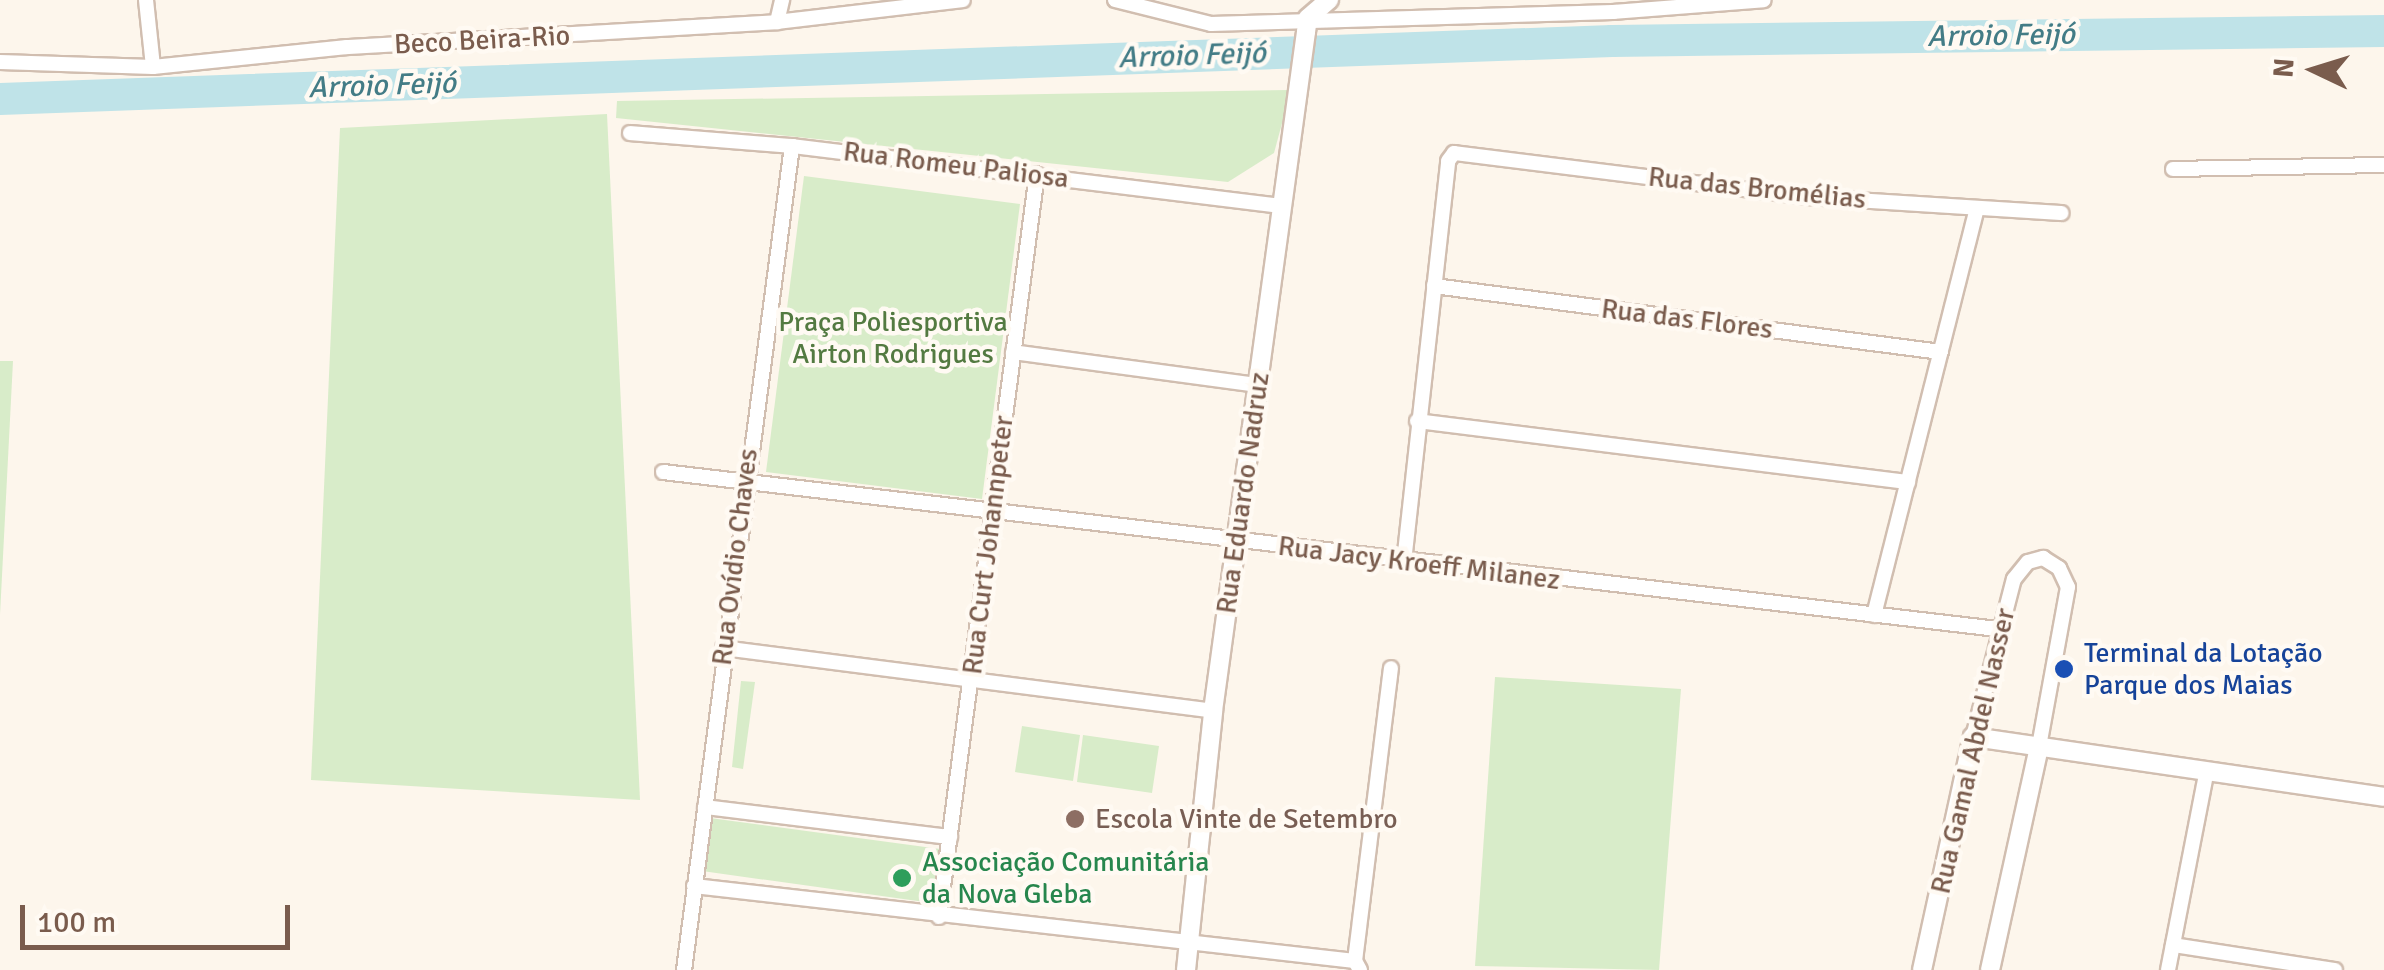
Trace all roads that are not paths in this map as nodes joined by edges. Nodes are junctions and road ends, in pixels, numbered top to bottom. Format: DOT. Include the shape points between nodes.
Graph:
graph roads {
  1 [pos="146,0"];
  2 [pos="782,0"];
  3 [pos="963,0"];
  4 [pos="1115,0"];
  5 [pos="1329,0"];
  6 [pos="1764,0"];
  7 [pos="1614,6"];
  8 [pos="777,22"];
  9 [pos="1307,25"];
  10 [pos="0,62"];
  11 [pos="153,67"];
  12 [pos="630,133"];
  13 [pos="792,146"];
  14 [pos="2384,165"];
  15 [pos="2173,169"];
  16 [pos="1037,174"];
  17 [pos="1282,206"];
  18 [pos="1977,209"];
  19 [pos="2061,213"];
  20 [pos="1434,286"];
  21 [pos="1013,352"];
  22 [pos="1941,352"];
  23 [pos="1257,385"];
  24 [pos="1417,421"];
  25 [pos="663,472"];
  26 [pos="744,481"];
  27 [pos="1908,482"];
  28 [pos="994,514"];
  29 [pos="1236,541"];
  30 [pos="1404,562"];
  31 [pos="1874,615"];
  32 [pos="1998,628"];
  33 [pos="723,648"];
  34 [pos="1391,668"];
  35 [pos="971,682"];
  36 [pos="1213,711"];
  37 [pos="1973,737"];
  38 [pos="2038,746"];
  39 [pos="2206,774"];
  40 [pos="2384,796"];
  41 [pos="705,807"];
  42 [pos="950,837"];
  43 [pos="694,886"];
  44 [pos="939,917"];
  45 [pos="1189,943"];
  46 [pos="2173,945"];
  47 [pos="1357,965"];
  48 [pos="684,970"];
  49 [pos="1186,970"];
  50 [pos="1922,970"];
  51 [pos="1990,970"];
  52 [pos="2168,970"];
  53 [pos="2331,970"];
  1 -- 11 [label="street"];
  2 -- 8 [label="street"];
  3 -- 8 [label="street, Beco Beira-Rio"];
  4 -- 9 [label="street" via="1212,24"];
  5 -- 9 [label="street"];
  6 -- 7 [label="street"];
  7 -- 9 [label="street"];
  8 -- 11 [label="street, Beco Beira-Rio" via="347,47"];
  9 -- 17 [label="street, Rua Eduardo Nadruz"];
  10 -- 11 [label="street, Beco Beira-Rio"];
  12 -- 13 [label="street, Rua Romeu Paliosa"];
  13 -- 16 [label="street, Rua Romeu Paliosa"];
  13 -- 26 [label="street, Rua Ovídio Chaves"];
  14 -- 15 [label="street"];
  16 -- 17 [label="street, Rua Romeu Paliosa"];
  16 -- 21 [label="street, Rua Curt Johannpeter"];
  17 -- 23 [label="street, Rua Eduardo Nadruz"];
  18 -- 19 [label="street, Rua das Bromélias"];
  18 -- 20 [label="street, Rua das Bromélias" via="1807,197 1454,153"];
  18 -- 22 [label="street"];
  20 -- 22 [label="street, Rua das Flores"];
  20 -- 24 [label="street"];
  21 -- 23 [label="street"];
  21 -- 28 [label="street, Rua Curt Johannpeter"];
  22 -- 27 [label="street"];
  23 -- 29 [label="street, Rua Eduardo Nadruz"];
  24 -- 27 [label="street"];
  24 -- 30 [label="street"];
  25 -- 26 [label="street, Rua Jacy Kroeff Milanez"];
  26 -- 28 [label="street, Rua Jacy Kroeff Milanez"];
  26 -- 33 [label="street, Rua Ovídio Chaves"];
  27 -- 31 [label="street"];
  28 -- 29 [label="street, Rua Jacy Kroeff Milanez"];
  28 -- 35 [label="street, Rua Curt Johannpeter"];
  29 -- 30 [label="street, Rua Jacy Kroeff Milanez"];
  29 -- 36 [label="street, Rua Eduardo Nadruz"];
  30 -- 31 [label="street, Rua Jacy Kroeff Milanez"];
  31 -- 32 [label="street, Rua Jacy Kroeff Milanez"];
  32 -- 37 [label="street, Rua Gamal Abdel Nasser"];
  32 -- 38 [label="street, Rua Gamal Abdel Nasser" via="2014,580 2028,562 2043,558 2060,568 2068,587"];
  33 -- 35 [label="street"];
  33 -- 41 [label="street, Rua Ovídio Chaves"];
  34 -- 47 [label="street"];
  35 -- 36 [label="street"];
  35 -- 42 [label="street, Rua Curt Johannpeter"];
  36 -- 45 [label="street, Rua Eduardo Nadruz"];
  37 -- 38 [label="street"];
  37 -- 50 [label="street, Rua Gamal Abdel Nasser"];
  38 -- 39 [label="street"];
  38 -- 51 [label="street, Rua Gamal Abdel Nasser"];
  39 -- 40 [label="street"];
  39 -- 46 [label="street"];
  41 -- 42 [label="street"];
  41 -- 43 [label="street, Rua Ovídio Chaves"];
  42 -- 44 [label="street, Rua Curt Johannpeter"];
  43 -- 44 [label="street"];
  43 -- 48 [label="street, Rua Ovídio Chaves"];
  44 -- 45 [label="street"];
  45 -- 47 [label="street"];
  45 -- 49 [label="street, Rua Eduardo Nadruz"];
  46 -- 52 [label="street"];
  46 -- 53 [label="street"];
}
